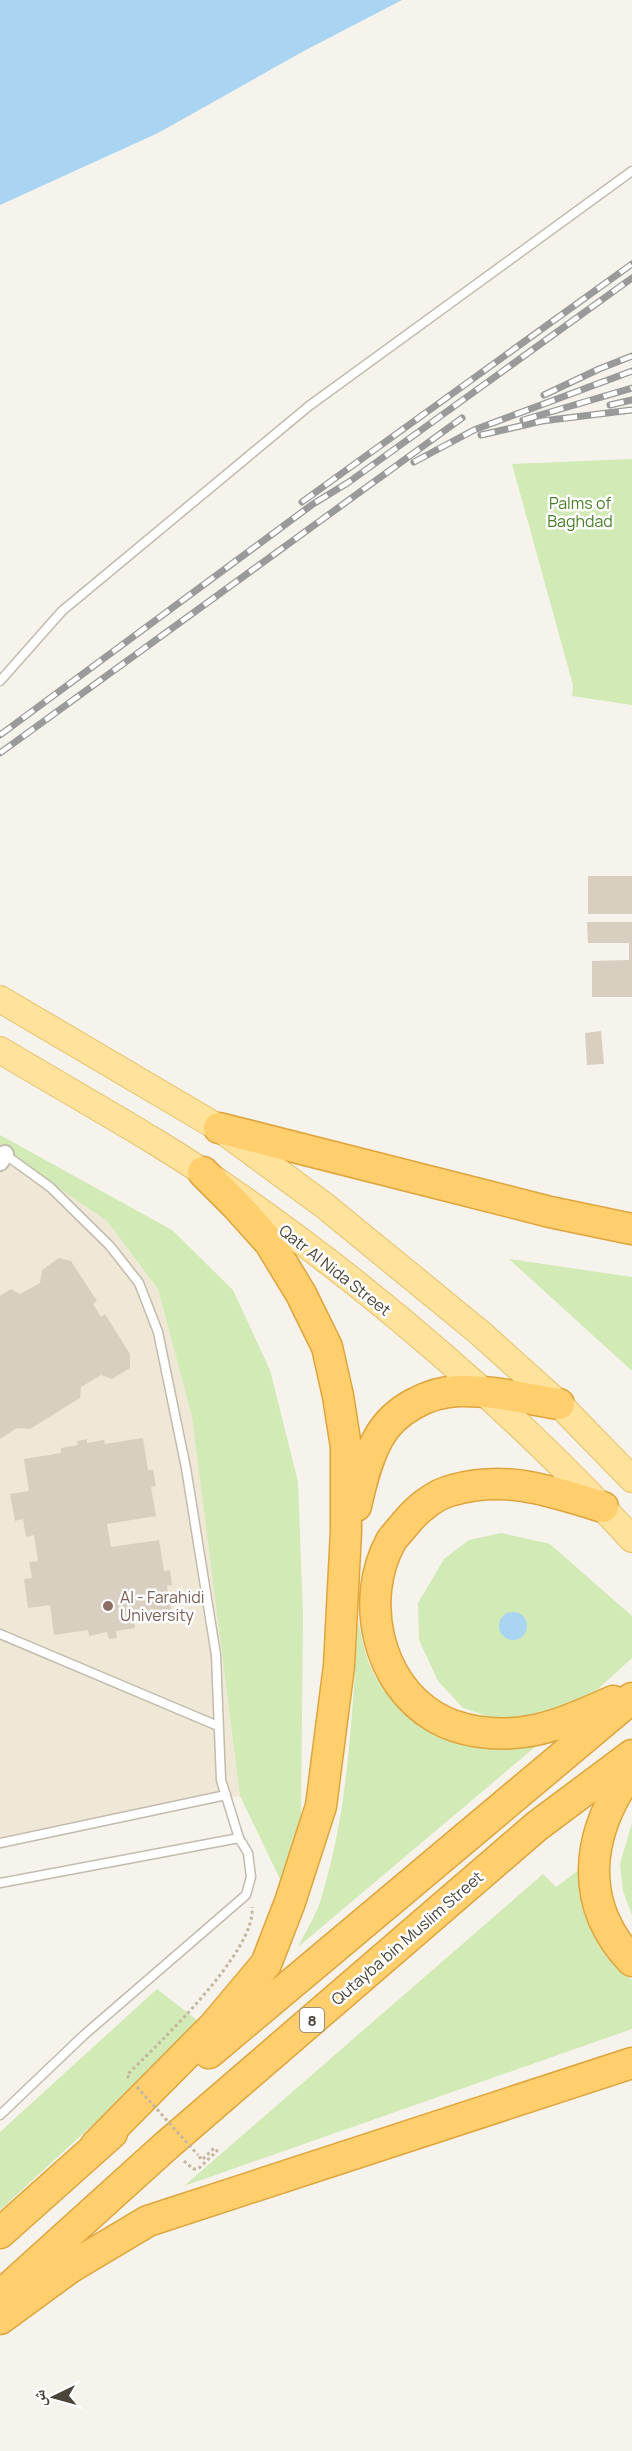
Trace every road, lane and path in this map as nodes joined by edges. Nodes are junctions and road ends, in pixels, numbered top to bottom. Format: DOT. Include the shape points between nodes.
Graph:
graph roads {
  1 [pos="632,171"];
  2 [pos="0,681"];
  3 [pos="0,999"];
  4 [pos="0,1050"];
  5 [pos="219,1128"];
  6 [pos="2,1156"];
  7 [pos="203,1172"];
  8 [pos="632,1229"];
  9 [pos="484,1393"];
  10 [pos="559,1404"];
  11 [pos="632,1479"];
  12 [pos="603,1508"];
  13 [pos="632,1539"];
  14 [pos="344,1551"];
  15 [pos="0,1634"];
  16 [pos="632,1692"];
  17 [pos="632,1698"];
  18 [pos="218,1726"];
  19 [pos="632,1755"];
  20 [pos="632,1769"];
  21 [pos="226,1795"];
  22 [pos="238,1838"];
  23 [pos="0,1843"];
  24 [pos="0,1883"];
  25 [pos="246,1895"];
  26 [pos="632,1961"];
  27 [pos="632,2063"];
  28 [pos="129,2078"];
  29 [pos="137,2087"];
  30 [pos="0,2115"];
  31 [pos="96,2145"];
  32 [pos="206,2163"];
  33 [pos="0,2233"];
  34 [pos="0,2296"];
  35 [pos="0,2319"];
  1 -- 2 [label="lane" via="309,406 63,611"];
  3 -- 5 [label="main road"];
  4 -- 7 [label="main road, Qatr Al Nida Street"];
  5 -- 8 [label="highway"];
  5 -- 10 [label="main road" via="377,1247"];
  6 -- 18 [label="lane" via="50,1187 110,1246 139,1283 158,1332 186,1468 216,1655"];
  7 -- 9 [label="main road, Qatr Al Nida Street" via="326,1260"];
  7 -- 14 [label="highway" via="270,1243 327,1347 346,1447"];
  9 -- 10 [label="highway"];
  9 -- 12 [label="main road, Qatr Al Nida Street"];
  9 -- 14 [label="highway" via="458,1391 421,1399 395,1416 379,1437 363,1476"];
  10 -- 11 [label="main road"];
  12 -- 13 [label="main road, Qatr Al Nida Street"];
  12 -- 16 [label="highway" via="538,1488 497,1482 450,1490 416,1511 391,1541 380,1572 374,1613 384,1657 405,1692 435,1718 474,1732 524,1732 578,1716"];
  14 -- 31 [label="highway" via="339,1666 321,1806 266,1964 214,2026"];
  15 -- 18 [label="lane"];
  17 -- 31 [label="highway, 8"];
  18 -- 21 [label="lane" via="221,1780"];
  19 -- 34 [label="highway, Qutayba bin Muslim Street / 8" via="537,1826"];
  20 -- 26 [label="highway" via="597,1835 594,1871 598,1905 616,1944"];
  21 -- 22 [label="lane"];
  21 -- 23 [label="lane"];
  22 -- 24 [label="lane"];
  22 -- 25 [label="lane" via="248,1853 251,1877"];
  25 -- 28 [label="path" via="252,1906 251,1926 225,1967 194,2007 127,2075"];
  25 -- 30 [label="lane" via="84,2035"];
  27 -- 35 [label="highway" via="148,2221 71,2267"];
  29 -- 32 [label="path, bridge" via="202,2160 214,2148 217,2151"];
  31 -- 33 [label="highway, 8"];
}
